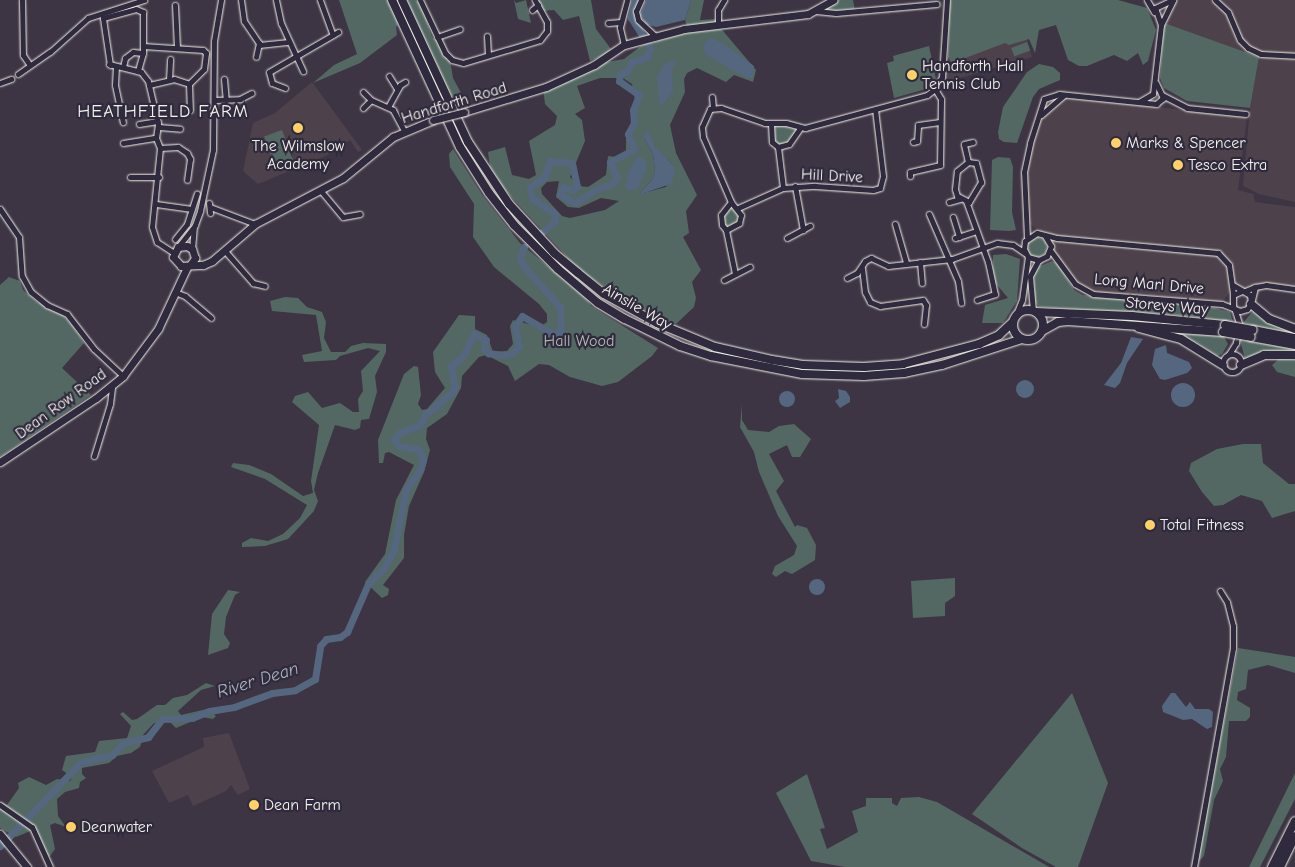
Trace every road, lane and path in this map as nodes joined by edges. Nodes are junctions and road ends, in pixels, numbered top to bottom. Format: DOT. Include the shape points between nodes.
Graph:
graph roads {
  1 [pos="22,0"];
  2 [pos="144,0"];
  3 [pos="220,0"];
  4 [pos="241,0"];
  5 [pos="276,0"];
  6 [pos="320,0"];
  7 [pos="392,0"];
  8 [pos="402,0"];
  9 [pos="420,0"];
  10 [pos="627,0"];
  11 [pos="641,0"];
  12 [pos="724,0"];
  13 [pos="833,0"];
  14 [pos="947,0"];
  15 [pos="1172,0"];
  16 [pos="1215,0"];
  17 [pos="1147,1"];
  18 [pos="536,2"];
  19 [pos="938,4"];
  20 [pos="174,5"];
  21 [pos="1160,5"];
  22 [pos="532,10"];
  23 [pos="816,11"];
  24 [pos="1166,12"];
  25 [pos="1155,13"];
  26 [pos="620,22"];
  27 [pos="608,23"];
  28 [pos="718,25"];
  29 [pos="1161,26"];
  30 [pos="460,29"];
  31 [pos="487,36"];
  32 [pos="437,37"];
  33 [pos="654,37"];
  34 [pos="289,42"];
  35 [pos="259,44"];
  36 [pos="143,46"];
  37 [pos="624,46"];
  38 [pos="177,48"];
  39 [pos="143,53"];
  40 [pos="296,56"];
  41 [pos="488,56"];
  42 [pos="1295,56"];
  43 [pos="256,57"];
  44 [pos="170,59"];
  45 [pos="30,64"];
  46 [pos="112,65"];
  47 [pos="123,67"];
  48 [pos="138,71"];
  49 [pos="304,71"];
  50 [pos="18,74"];
  51 [pos="390,76"];
  52 [pos="11,79"];
  53 [pos="224,79"];
  54 [pos="169,80"];
  55 [pos="405,82"];
  56 [pos="0,83"];
  57 [pos="1156,83"];
  58 [pos="189,84"];
  59 [pos="149,86"];
  60 [pos="285,88"];
  61 [pos="935,89"];
  62 [pos="397,90"];
  63 [pos="362,92"];
  64 [pos="252,94"];
  65 [pos="1064,95"];
  66 [pos="1152,95"];
  67 [pos="1162,95"];
  68 [pos="712,97"];
  69 [pos="1047,98"];
  70 [pos="215,100"];
  71 [pos="226,100"];
  72 [pos="371,100"];
  73 [pos="1139,102"];
  74 [pos="1054,103"];
  75 [pos="1174,103"];
  76 [pos="1043,104"];
  77 [pos="1158,104"];
  78 [pos="388,107"];
  79 [pos="363,108"];
  80 [pos="713,108"];
  81 [pos="875,109"];
  82 [pos="1050,109"];
  83 [pos="190,110"];
  84 [pos="1246,114"];
  85 [pos="1040,115"];
  86 [pos="158,121"];
  87 [pos="123,122"];
  88 [pos="940,122"];
  89 [pos="139,124"];
  90 [pos="771,124"];
  91 [pos="159,128"];
  92 [pos="800,128"];
  93 [pos="180,130"];
  94 [pos="404,131"];
  95 [pos="156,138"];
  96 [pos="912,142"];
  97 [pos="973,142"];
  98 [pos="123,143"];
  99 [pos="778,147"];
  100 [pos="160,148"];
  101 [pos="968,162"];
  102 [pos="951,169"];
  103 [pos="957,171"];
  104 [pos="910,176"];
  105 [pos="130,177"];
  106 [pos="158,177"];
  107 [pos="187,180"];
  108 [pos="988,181"];
  109 [pos="981,182"];
  110 [pos="795,186"];
  111 [pos="782,188"];
  112 [pos="321,191"];
  113 [pos="197,194"];
  114 [pos="960,199"];
  115 [pos="731,202"];
  116 [pos="949,202"];
  117 [pos="966,202"];
  118 [pos="156,204"];
  119 [pos="210,208"];
  120 [pos="738,208"];
  121 [pos="0,209"];
  122 [pos="192,209"];
  123 [pos="929,214"];
  124 [pos="361,215"];
  125 [pos="952,217"];
  126 [pos="1028,222"];
  127 [pos="255,224"];
  128 [pos="895,224"];
  129 [pos="195,225"];
  130 [pos="810,226"];
  131 [pos="726,230"];
  132 [pos="803,230"];
  133 [pos="976,231"];
  134 [pos="1037,233"];
  135 [pos="1045,236"];
  136 [pos="787,238"];
  137 [pos="1057,238"];
  138 [pos="174,239"];
  139 [pos="1026,239"];
  140 [pos="1014,245"];
  141 [pos="1050,247"];
  142 [pos="983,248"];
  143 [pos="176,250"];
  144 [pos="193,251"];
  145 [pos="225,251"];
  146 [pos="1026,255"];
  147 [pos="1042,259"];
  148 [pos="950,260"];
  149 [pos="1059,260"];
  150 [pos="212,261"];
  151 [pos="906,262"];
  152 [pos="920,262"];
  153 [pos="176,263"];
  154 [pos="189,266"];
  155 [pos="750,267"];
  156 [pos="862,268"];
  157 [pos="735,274"];
  158 [pos="847,278"];
  159 [pos="724,280"];
  160 [pos="922,283"];
  161 [pos="177,284"];
  162 [pos="1233,285"];
  163 [pos="265,286"];
  164 [pos="1255,287"];
  165 [pos="1295,288"];
  166 [pos="1243,291"];
  167 [pos="175,292"];
  168 [pos="1233,296"];
  169 [pos="977,300"];
  170 [pos="1251,302"];
  171 [pos="961,303"];
  172 [pos="1222,304"];
  173 [pos="1234,308"];
  174 [pos="1035,311"];
  175 [pos="211,319"];
  176 [pos="1014,320"];
  177 [pos="1095,321"];
  178 [pos="924,324"];
  179 [pos="1224,329"];
  180 [pos="1295,329"];
  181 [pos="1042,331"];
  182 [pos="1252,333"];
  183 [pos="1295,338"];
  184 [pos="1022,339"];
  185 [pos="1295,345"];
  186 [pos="1229,354"];
  187 [pos="1295,355"];
  188 [pos="1223,365"];
  189 [pos="1241,365"];
  190 [pos="123,376"];
  191 [pos="112,386"];
  192 [pos="94,456"];
  193 [pos="0,462"];
  194 [pos="1220,591"];
  195 [pos="0,805"];
  196 [pos="1295,821"];
  197 [pos="1,835"];
  198 [pos="1295,836"];
  199 [pos="28,867"];
  200 [pos="50,867"];
  201 [pos="1194,867"];
  202 [pos="1272,867"];
  203 [pos="1280,867"];
  1 -- 45 [label="street" via="22,47 24,60"];
  2 -- 45 [label="street" via="88,18 50,52"];
  3 -- 70 [label="street" via="214,42"];
  4 -- 35 [label="street" via="244,21"];
  5 -- 34 [label="street"];
  6 -- 40 [label="street" via="336,34"];
  7 -- 184 [label="highway, Ainslie Way" via="460,147 489,192 519,230 558,269 598,303 625,319 680,346 711,356 802,374 864,376 904,373 942,365"];
  8 -- 176 [label="highway, Ainslie Way" via="468,142 509,204 549,248 604,294 657,323 714,347 772,360 803,365 864,367 903,364 979,344 999,335"];
  9 -- 32 [label="street"];
  10 -- 26 [label="street"];
  11 -- 33 [label="street" via="636,11 638,20"];
  12 -- 28 [label="street" via="718,10"];
  13 -- 23 [label="main road"];
  14 -- 61 [label="street" via="942,77"];
  15 -- 21 [label="street"];
  15 -- 24 [label="street"];
  16 -- 42 [label="street" via="1228,12 1240,40 1248,48 1261,54"];
  17 -- 21 [label="street"];
  17 -- 25 [label="street"];
  18 -- 22 [label="street"];
  18 -- 41 [label="street" via="547,22 542,38"];
  19 -- 23 [label="street" via="836,13"];
  20 -- 38 [label="street"];
  21 -- 24 [label="street"];
  21 -- 25 [label="street"];
  23 -- 28 [label="main road, Handforth Road"];
  24 -- 25 [label="street" via="1162,16"];
  24 -- 29 [label="street"];
  25 -- 29 [label="street"];
  26 -- 27 [label="street"];
  26 -- 37 [label="street"];
  28 -- 33 [label="main road, Handforth Road"];
  29 -- 57 [label="street"];
  30 -- 32 [label="street"];
  31 -- 41 [label="street"];
  32 -- 41 [label="street" via="447,55 456,62 467,63"];
  33 -- 37 [label="main road, Handforth Road"];
  34 -- 35 [label="street"];
  34 -- 40 [label="street"];
  35 -- 43 [label="street"];
  36 -- 38 [label="street"];
  36 -- 39 [label="street"];
  36 -- 46 [label="street" via="143,12 132,9 103,18"];
  37 -- 94 [label="main road, Handforth Road, bridge" via="594,65 546,87"];
  38 -- 58 [label="street" via="206,52 204,69"];
  39 -- 47 [label="street" via="133,52"];
  39 -- 48 [label="street"];
  40 -- 49 [label="street"];
  40 -- 60 [label="street" via="269,72 272,83"];
  44 -- 54 [label="street"];
  45 -- 50 [label="street"];
  46 -- 47 [label="street"];
  46 -- 87 [label="street"];
  47 -- 48 [label="street"];
  48 -- 59 [label="street" via="145,75"];
  51 -- 62 [label="street"];
  52 -- 56 [label="street"];
  53 -- 71 [label="street"];
  54 -- 58 [label="street"];
  54 -- 59 [label="street"];
  55 -- 62 [label="street"];
  57 -- 66 [label="street"];
  57 -- 67 [label="street"];
  58 -- 83 [label="street"];
  59 -- 86 [label="street"];
  61 -- 81 [label="street" via="927,95"];
  61 -- 88 [label="street" via="941,99"];
  62 -- 78 [label="street"];
  63 -- 72 [label="street"];
  64 -- 71 [label="street"];
  65 -- 69 [label="street"];
  65 -- 73 [label="street"];
  65 -- 74 [label="street"];
  66 -- 67 [label="street"];
  66 -- 73 [label="street"];
  66 -- 77 [label="street" via="1152,101"];
  67 -- 75 [label="street"];
  67 -- 77 [label="street"];
  68 -- 80 [label="street"];
  69 -- 74 [label="street"];
  69 -- 76 [label="street"];
  70 -- 71 [label="street"];
  70 -- 129 [label="street" via="213,150"];
  72 -- 78 [label="street"];
  72 -- 79 [label="street"];
  73 -- 77 [label="street"];
  74 -- 82 [label="street"];
  75 -- 77 [label="street"];
  75 -- 84 [label="street" via="1193,109"];
  76 -- 82 [label="street"];
  76 -- 85 [label="street"];
  78 -- 94 [label="street" via="396,114"];
  80 -- 90 [label="street"];
  80 -- 115 [label="street" via="707,112 701,132"];
  81 -- 92 [label="street"];
  81 -- 110 [label="street, Hill Drive" via="883,176 880,188"];
  82 -- 85 [label="street"];
  85 -- 126 [label="street" via="1033,130 1024,172"];
  86 -- 89 [label="street"];
  86 -- 91 [label="street"];
  88 -- 96 [label="street" via="918,124 917,141"];
  88 -- 104 [label="street" via="940,166 910,172"];
  90 -- 92 [label="street" via="786,123"];
  90 -- 99 [label="street" via="772,142"];
  91 -- 93 [label="street"];
  91 -- 95 [label="street"];
  92 -- 99 [label="street" via="789,144"];
  94 -- 112 [label="main road, Handforth Road"];
  95 -- 98 [label="street"];
  95 -- 100 [label="street"];
  97 -- 101 [label="street" via="964,144"];
  99 -- 111 [label="street"];
  100 -- 106 [label="street"];
  100 -- 107 [label="street" via="178,147 187,153 190,159"];
  101 -- 103 [label="street"];
  101 -- 109 [label="street" via="976,163"];
  102 -- 103 [label="street"];
  103 -- 114 [label="street" via="955,189"];
  105 -- 106 [label="street"];
  106 -- 118 [label="street"];
  108 -- 109 [label="street"];
  109 -- 117 [label="street" via="972,199"];
  110 -- 111 [label="street, Hill Drive"];
  110 -- 132 [label="street"];
  111 -- 120 [label="street, Hill Drive"];
  112 -- 124 [label="street" via="343,217"];
  112 -- 127 [label="main road, Handforth Road"];
  113 -- 122 [label="street"];
  114 -- 116 [label="street"];
  114 -- 117 [label="street"];
  115 -- 120 [label="street"];
  115 -- 131 [label="street" via="721,215"];
  117 -- 133 [label="street"];
  118 -- 122 [label="street"];
  118 -- 143 [label="street" via="152,216 154,237 161,247"];
  119 -- 127 [label="street"];
  120 -- 131 [label="street" via="740,220"];
  121 -- 190 [label="street" via="19,237 22,276 31,292 47,305 67,314 94,349"];
  122 -- 138 [label="street" via="187,224"];
  123 -- 148 [label="street"];
  125 -- 133 [label="street" via="957,238"];
  126 -- 134 [label="street"];
  126 -- 139 [label="street"];
  127 -- 145 [label="main road, Handforth Road"];
  128 -- 151 [label="street"];
  129 -- 143 [label="street"];
  129 -- 144 [label="street"];
  130 -- 132 [label="street"];
  131 -- 157 [label="street"];
  132 -- 136 [label="street"];
  133 -- 142 [label="street"];
  134 -- 135 [label="street"];
  134 -- 139 [label="street"];
  135 -- 137 [label="street"];
  135 -- 141 [label="street"];
  137 -- 141 [label="street"];
  137 -- 162 [label="street" via="1218,253 1228,260"];
  139 -- 140 [label="street"];
  139 -- 146 [label="street"];
  140 -- 142 [label="street" via="997,243"];
  140 -- 146 [label="street"];
  141 -- 147 [label="street"];
  141 -- 149 [label="street, Long Marl Drive"];
  142 -- 148 [label="street"];
  142 -- 169 [label="street" via="995,294"];
  143 -- 144 [label="main road" via="187,246"];
  143 -- 153 [label="main road, Dean Row Road"];
  144 -- 150 [label="main road"];
  144 -- 154 [label="main road, Dean Row Road"];
  145 -- 150 [label="main road, Handforth Road"];
  145 -- 163 [label="street" via="253,283"];
  146 -- 147 [label="street"];
  146 -- 176 [label="street" via="1022,300"];
  147 -- 149 [label="street"];
  147 -- 174 [label="street" via="1030,276"];
  148 -- 152 [label="street"];
  148 -- 171 [label="street" via="958,281"];
  149 -- 172 [label="street, Long Marl Drive" via="1075,284 1093,294"];
  150 -- 154 [label="main road, Handforth Road"];
  151 -- 152 [label="street"];
  151 -- 156 [label="street" via="888,266 871,258"];
  152 -- 160 [label="street"];
  153 -- 154 [label="main road"];
  153 -- 161 [label="main road, Dean Row Road"];
  154 -- 161 [label="main road, Dean Row Road"];
  155 -- 157 [label="street"];
  156 -- 158 [label="street"];
  156 -- 178 [label="street" via="864,292 870,302 880,306 923,300 926,306"];
  157 -- 159 [label="street"];
  161 -- 167 [label="main road, Dean Row Road"];
  162 -- 166 [label="street"];
  162 -- 168 [label="street"];
  164 -- 165 [label="street"];
  164 -- 166 [label="street, Long Marl Drive"];
  164 -- 170 [label="street"];
  166 -- 168 [label="street, Long Marl Drive"];
  166 -- 170 [label="street"];
  167 -- 175 [label="street" via="186,296"];
  167 -- 190 [label="main road, Dean Row Road" via="152,338"];
  168 -- 172 [label="street, Long Marl Drive"];
  168 -- 173 [label="street"];
  170 -- 173 [label="street" via="1244,311"];
  170 -- 180 [label="highway" via="1269,319"];
  172 -- 173 [label="street, Long Marl Drive"];
  173 -- 186 [label="street" via="1239,323 1236,342"];
  174 -- 176 [label="highway" via="1023,311"];
  174 -- 179 [label="highway, Storeys Way" via="1141,316"];
  174 -- 181 [label="highway" via="1043,320"];
  176 -- 184 [label="highway" via="1014,329"];
  177 -- 179 [label="highway, Storeys Way"];
  177 -- 181 [label="highway, Storeys Way" via="1058,322"];
  177 -- 188 [label="highway" via="1181,339"];
  179 -- 182 [label="highway, Storeys Way, bridge"];
  181 -- 184 [label="highway" via="1031,340"];
  182 -- 183 [label="highway, Storeys Way"];
  182 -- 185 [label="highway, Storeys Way"];
  186 -- 188 [label="street"];
  186 -- 189 [label="street" via="1237,355"];
  187 -- 189 [label="highway" via="1264,355"];
  188 -- 189 [label="street" via="1232,372"];
  190 -- 191 [label="main road, Dean Row Road"];
  191 -- 192 [label="street" via="110,404"];
  191 -- 193 [label="main road, Dean Row Road"];
  194 -- 201 [label="street" via="1229,610 1233,648"];
  195 -- 200 [label="street" via="32,827"];
  196 -- 202 [label="highway"];
  197 -- 199 [label="main road"];
  198 -- 203 [label="highway"];
}
